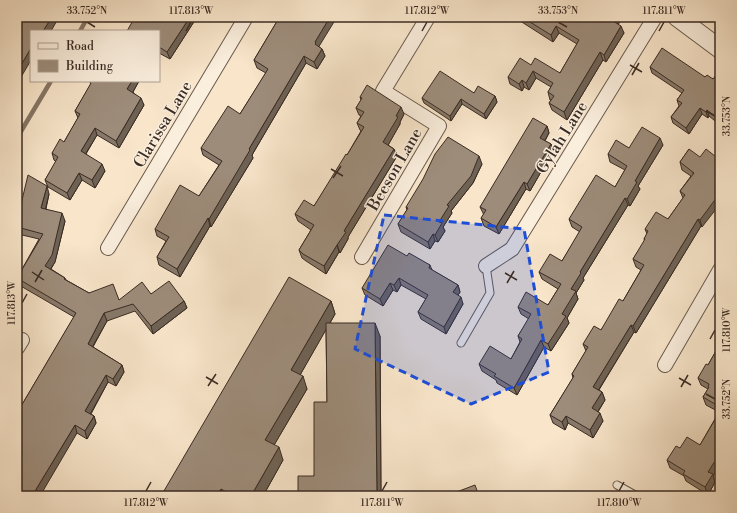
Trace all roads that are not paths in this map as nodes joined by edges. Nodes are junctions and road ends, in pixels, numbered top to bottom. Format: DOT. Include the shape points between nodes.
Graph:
graph roads {
  1 [pos="246,17"];
  2 [pos="428,17"];
  3 [pos="655,17"];
  4 [pos="677,17"];
  5 [pos="720,49"];
  6 [pos="108,248"];
  7 [pos="362,257"];
  8 [pos="486,266"];
  9 [pos="720,270"];
  10 [pos="461,343"];
  11 [pos="665,365"];
  12 [pos="617,485"];
  13 [pos="637,496"];
  1 -- 6 [label="street, Clarissa Lane"];
  2 -- 7 [label="street, Beeson Lane" via="382,91 439,126"];
  3 -- 8 [label="street, Gylah Lane" via="512,249"];
  4 -- 5 [label="street"];
  8 -- 10 [label="lane" via="490,293"];
  9 -- 11 [label="street"];
  12 -- 13 [label="lane"];
}
